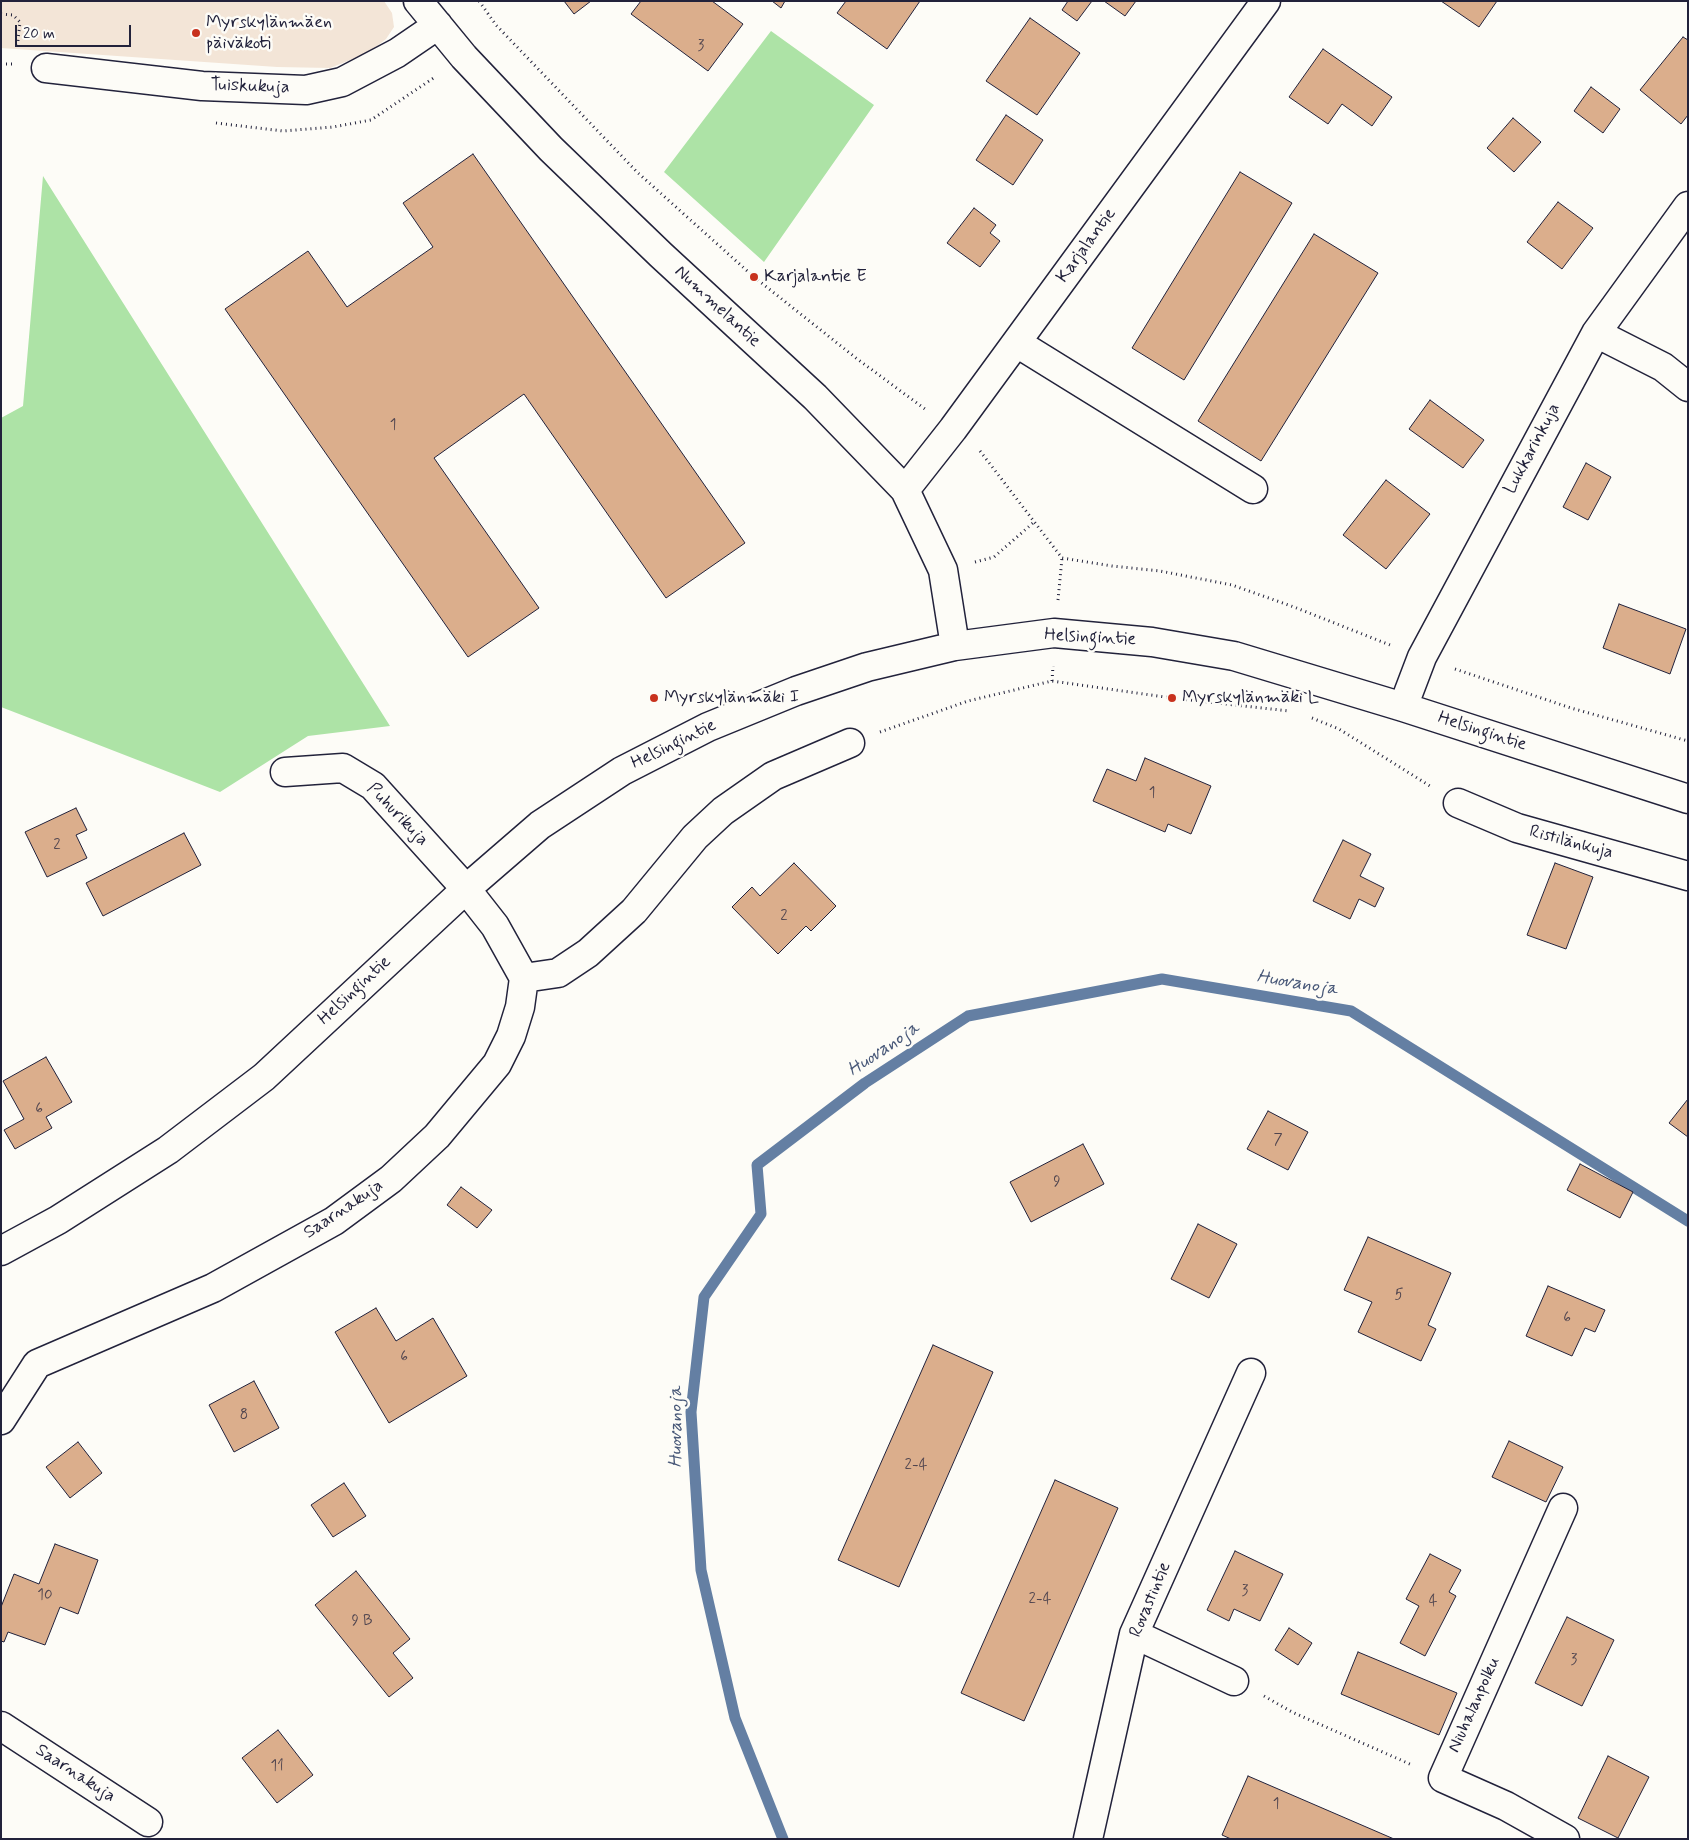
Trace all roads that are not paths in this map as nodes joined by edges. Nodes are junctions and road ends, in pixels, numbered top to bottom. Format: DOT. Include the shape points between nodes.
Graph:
graph roads {
  1 [pos="418,1"];
  2 [pos="1266,1"];
  3 [pos="438,25"];
  4 [pos="46,68"];
  5 [pos="1688,206"];
  6 [pos="1596,333"];
  7 [pos="1017,342"];
  8 [pos="1688,387"];
  9 [pos="1253,489"];
  10 [pos="906,490"];
  11 [pos="955,646"];
  12 [pos="1404,707"];
  13 [pos="850,743"];
  14 [pos="285,772"];
  15 [pos="1688,799"];
  16 [pos="1458,804"];
  17 [pos="1688,876"];
  18 [pos="466,888"];
  19 [pos="524,978"];
  20 [pos="1,1251"];
  21 [pos="1251,1373"];
  22 [pos="1,1420"];
  23 [pos="1563,1508"];
  24 [pos="1134,1634"];
  25 [pos="1234,1681"];
  26 [pos="1,1726"];
  27 [pos="148,1822"];
  28 [pos="1092,1838"];
  29 [pos="1565,1839"];
  1 -- 3 [label="street, Nummelantie"];
  2 -- 7 [label="street, Karjalantie"];
  3 -- 4 [label="street, Tuiskukuja" via="397,53 342,82 306,90 202,86"];
  3 -- 10 [label="street, Nummelantie" via="551,149 815,397"];
  5 -- 6 [label="street, Lukkarinkuja"];
  6 -- 8 [label="street" via="1662,367"];
  6 -- 12 [label="street, Lukkarinkuja" via="1422,657"];
  7 -- 9 [label="street"];
  7 -- 10 [label="street, Karjalantie"];
  10 -- 11 [label="street, Nummelantie" via="943,570"];
  11 -- 12 [label="street, Helsingintie" via="1054,632 1152,642 1234,656"];
  11 -- 18 [label="street, Helsingintie" via="858,670 796,690 699,732 622,771 540,825"];
  12 -- 15 [label="street, Helsingintie"];
  13 -- 19 [label="street" via="773,776 722,811 634,911 588,953 558,973"];
  14 -- 18 [label="street, Puhurikuja" via="343,768 373,786"];
  16 -- 17 [label="street, Ristilänkuja" via="1517,828"];
  18 -- 19 [label="street" via="495,926"];
  18 -- 20 [label="street, Helsingintie" via="264,1077 168,1150 58,1220"];
  19 -- 22 [label="street, Saarnakuja" via="520,1007 497,1064 437,1136 391,1179 334,1221 213,1288 37,1364"];
  21 -- 24 [label="street, Rovastintie"];
  23 -- 29 [label="street, Niuhalanpolku" via="1443,1778 1506,1806"];
  24 -- 25 [label="street"];
  24 -- 28 [label="street, Rovastintie"];
  26 -- 27 [label="street, Saarnakuja"];
}
